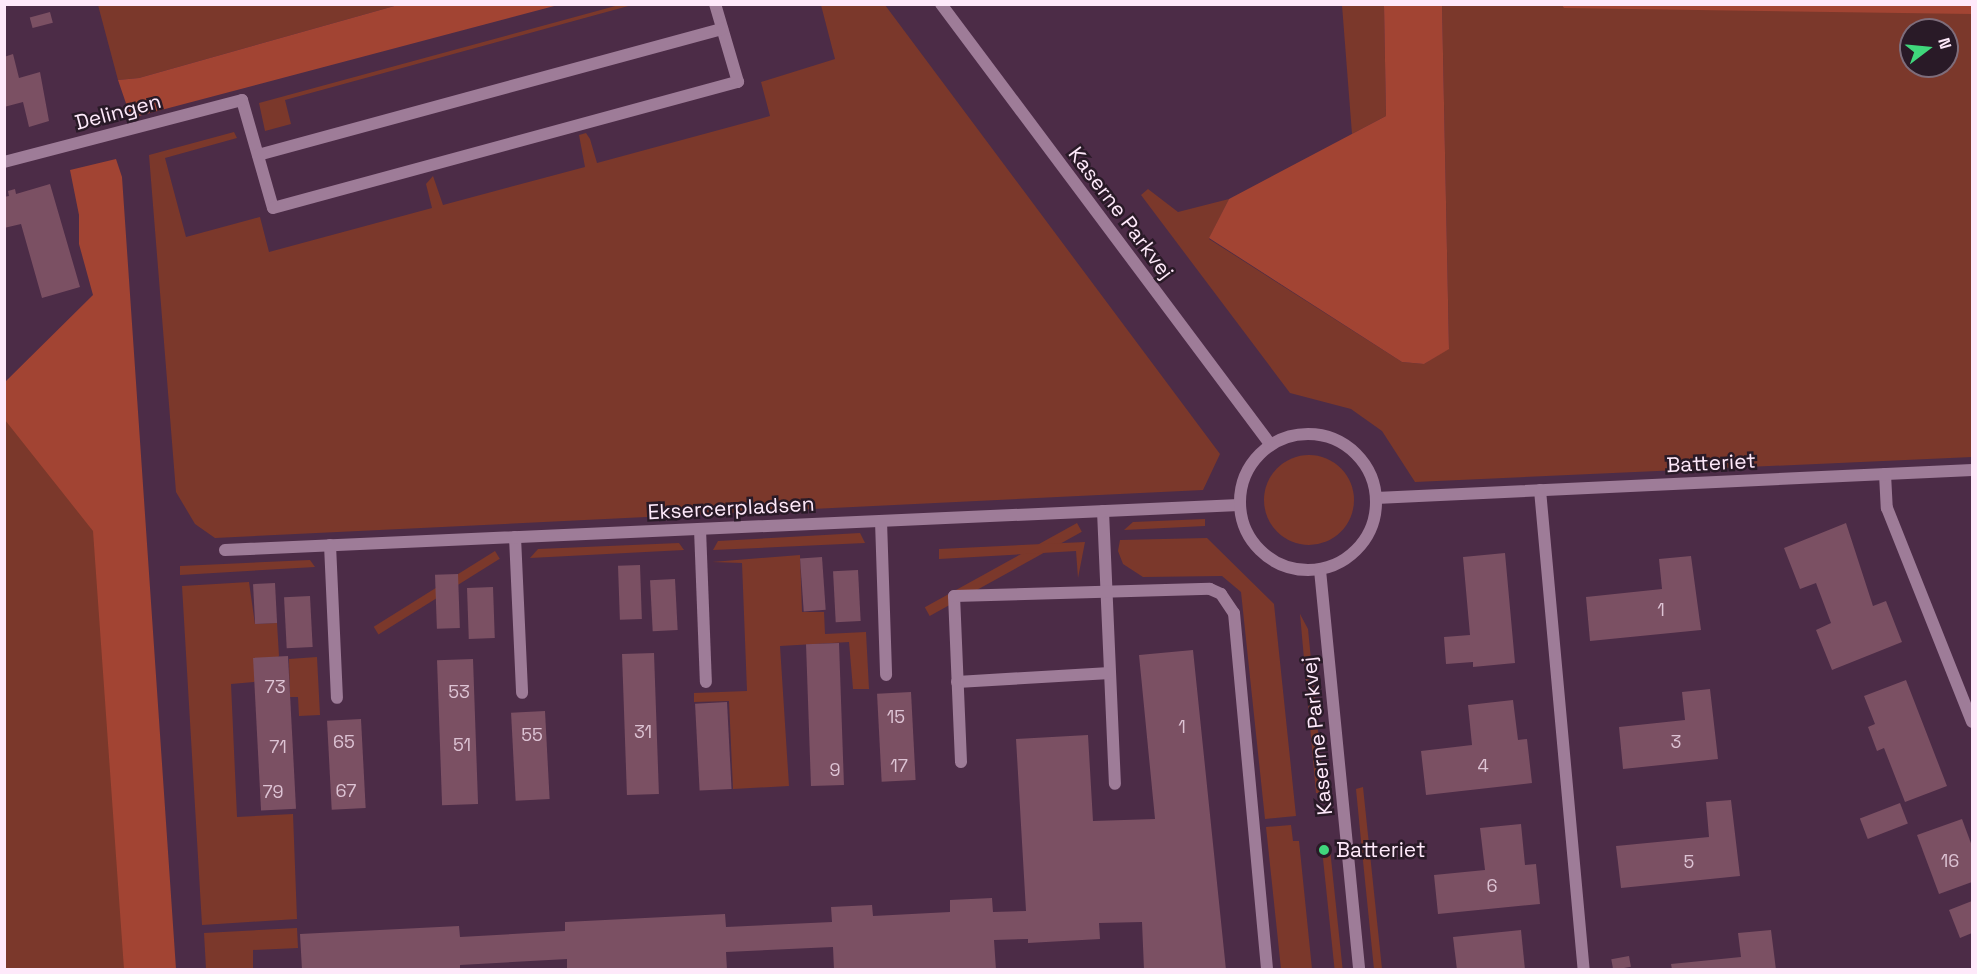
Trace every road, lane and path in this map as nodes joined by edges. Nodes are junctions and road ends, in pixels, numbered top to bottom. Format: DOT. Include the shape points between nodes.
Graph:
graph roads {
  1 [pos="715,4"];
  2 [pos="941,4"];
  3 [pos="722,29"];
  4 [pos="258,155"];
  5 [pos="4,162"];
  6 [pos="1270,444"];
  7 [pos="1972,470"];
  8 [pos="1885,474"];
  9 [pos="1540,490"];
  10 [pos="1376,498"];
  11 [pos="1239,506"];
  12 [pos="1103,511"];
  13 [pos="881,521"];
  14 [pos="700,529"];
  15 [pos="515,537"];
  16 [pos="330,545"];
  17 [pos="225,550"];
  18 [pos="1320,570"];
  19 [pos="1106,592"];
  20 [pos="1110,673"];
  21 [pos="886,675"];
  22 [pos="706,682"];
  23 [pos="957,682"];
  24 [pos="522,693"];
  25 [pos="337,698"];
  26 [pos="1972,722"];
  27 [pos="961,762"];
  28 [pos="1115,784"];
  29 [pos="1267,969"];
  30 [pos="1359,969"];
  31 [pos="1584,969"];
  1 -- 3 [label="street"];
  2 -- 6 [label="street, Kaserne Parkvej"];
  3 -- 4 [label="street"];
  3 -- 4 [label="street" via="738,82 273,208"];
  4 -- 5 [label="street, Delingen" via="242,100"];
  6 -- 10 [label="street" via="1309,433 1329,436 1348,446 1362,460 1372,478"];
  6 -- 11 [label="street" via="1252,461 1242,482"];
  7 -- 8 [label="street, Batteriet"];
  8 -- 9 [label="street, Batteriet"];
  8 -- 26 [label="street" via="1887,508"];
  9 -- 10 [label="street, Batteriet"];
  9 -- 31 [label="street"];
  10 -- 18 [label="street" via="1375,518 1367,537 1355,552"];
  11 -- 12 [label="street, Eksercerpladsen"];
  11 -- 18 [label="street" via="1244,528 1256,548 1275,562 1297,570"];
  12 -- 13 [label="street, Eksercerpladsen"];
  12 -- 19 [label="street"];
  13 -- 14 [label="street, Eksercerpladsen"];
  13 -- 21 [label="street"];
  14 -- 15 [label="street, Eksercerpladsen"];
  14 -- 22 [label="street"];
  15 -- 16 [label="street, Eksercerpladsen"];
  15 -- 24 [label="street"];
  16 -- 17 [label="street, Eksercerpladsen"];
  16 -- 25 [label="street"];
  18 -- 30 [label="street, Kaserne Parkvej"];
  19 -- 20 [label="street"];
  19 -- 23 [label="street" via="954,596"];
  19 -- 29 [label="street" via="1210,589 1230,603"];
  20 -- 23 [label="street"];
  20 -- 28 [label="street"];
  23 -- 27 [label="street"];
}
